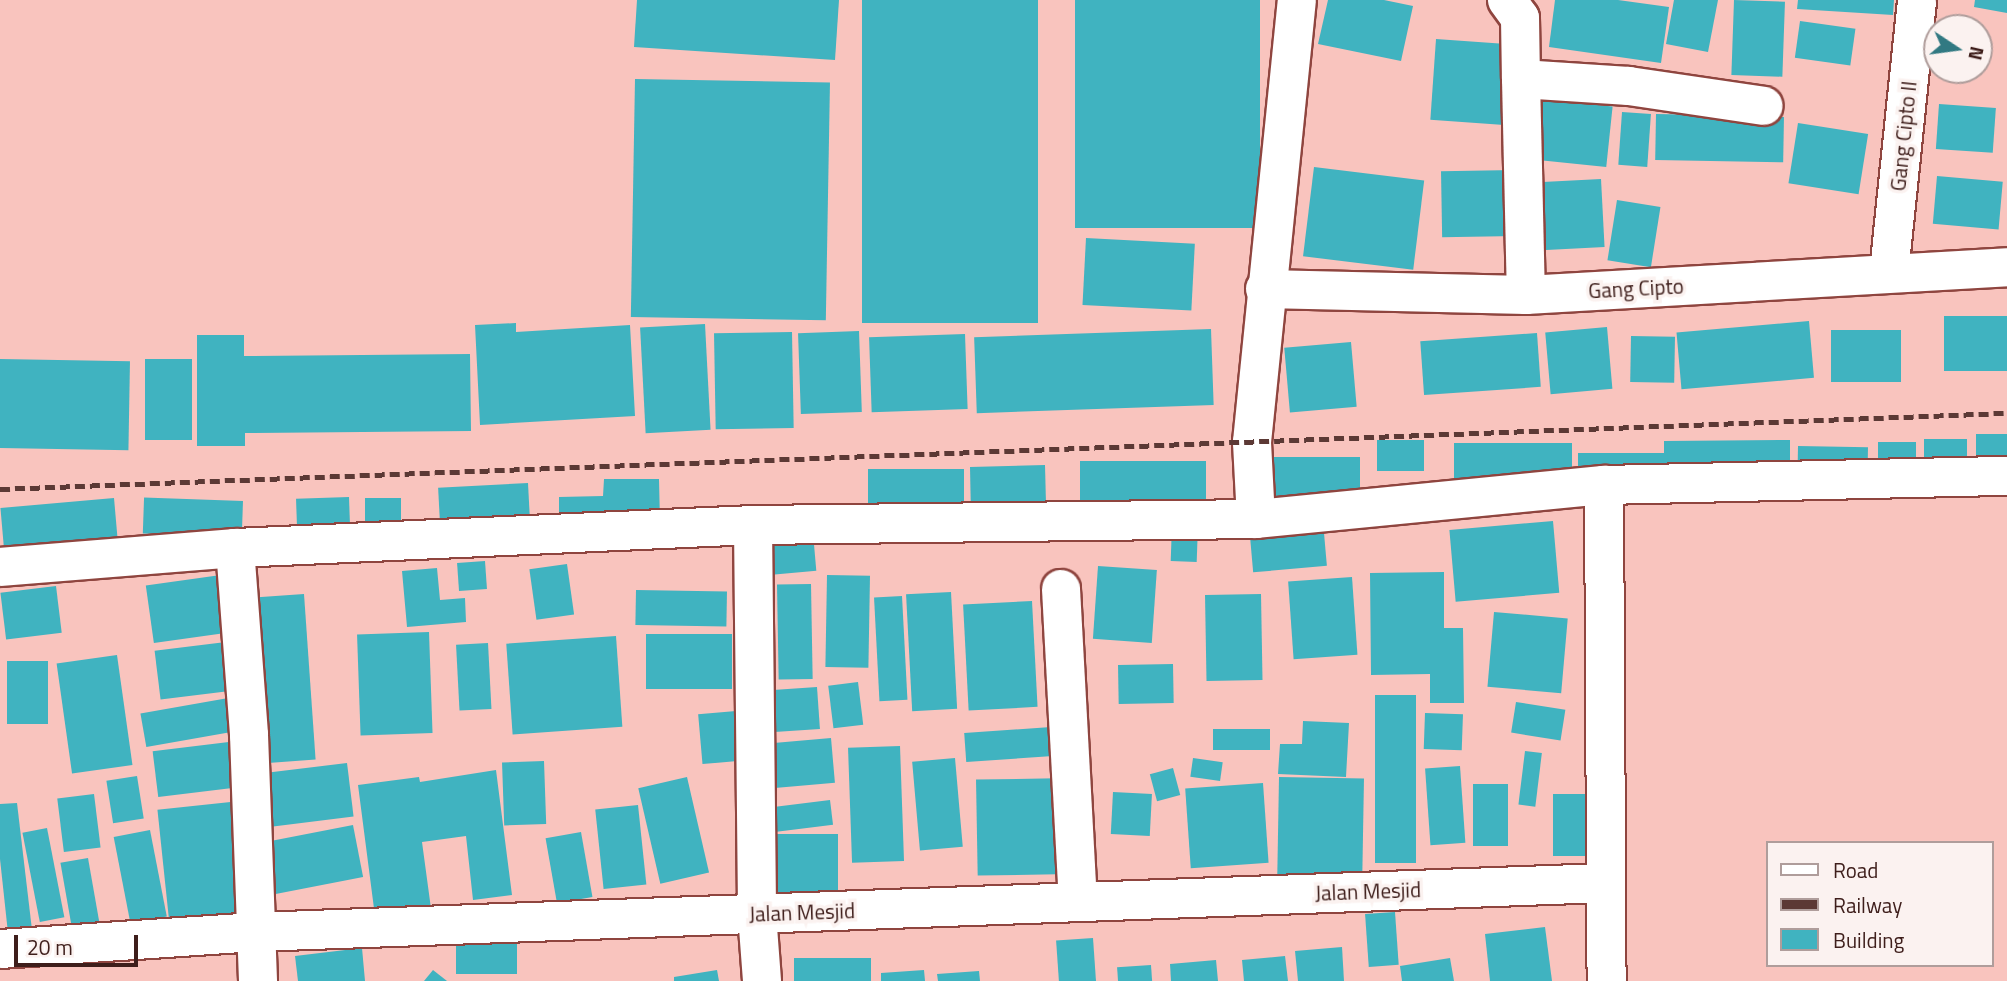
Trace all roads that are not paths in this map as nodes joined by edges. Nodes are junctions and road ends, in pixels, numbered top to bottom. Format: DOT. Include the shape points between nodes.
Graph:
graph roads {
  1 [pos="1297,0"];
  2 [pos="1507,0"];
  3 [pos="1917,0"];
  4 [pos="1521,79"];
  5 [pos="1764,106"];
  6 [pos="2007,267"];
  7 [pos="1889,272"];
  8 [pos="1265,289"];
  9 [pos="1526,295"];
  10 [pos="2007,476"];
  11 [pos="1604,485"];
  12 [pos="1256,519"];
  13 [pos="753,525"];
  14 [pos="234,548"];
  15 [pos="0,567"];
  16 [pos="1061,589"];
  17 [pos="1604,883"];
  18 [pos="1078,900"];
  19 [pos="757,914"];
  20 [pos="256,932"];
  21 [pos="0,949"];
  22 [pos="258,981"];
  23 [pos="762,981"];
  24 [pos="1607,981"];
  1 -- 8 [label="street"];
  2 -- 4 [label="street" via="1520,18"];
  3 -- 7 [label="street, Gang Cipto II"];
  4 -- 5 [label="street" via="1629,86"];
  4 -- 9 [label="street"];
  6 -- 7 [label="street, Gang Cipto"];
  7 -- 9 [label="street, Gang Cipto"];
  8 -- 9 [label="street, Gang Cipto"];
  8 -- 12 [label="street" via="1252,442"];
  10 -- 11 [label="street"];
  11 -- 12 [label="street"];
  11 -- 17 [label="street"];
  12 -- 13 [label="street"];
  13 -- 14 [label="street"];
  13 -- 19 [label="street"];
  14 -- 15 [label="street"];
  14 -- 20 [label="street" via="249,735"];
  16 -- 18 [label="street"];
  17 -- 18 [label="street, Jalan Mesjid"];
  17 -- 24 [label="street"];
  18 -- 19 [label="street, Jalan Mesjid"];
  19 -- 20 [label="street, Jalan Mesjid"];
  19 -- 23 [label="street"];
  20 -- 21 [label="street, Jalan Mesjid"];
  20 -- 22 [label="street"];
}
